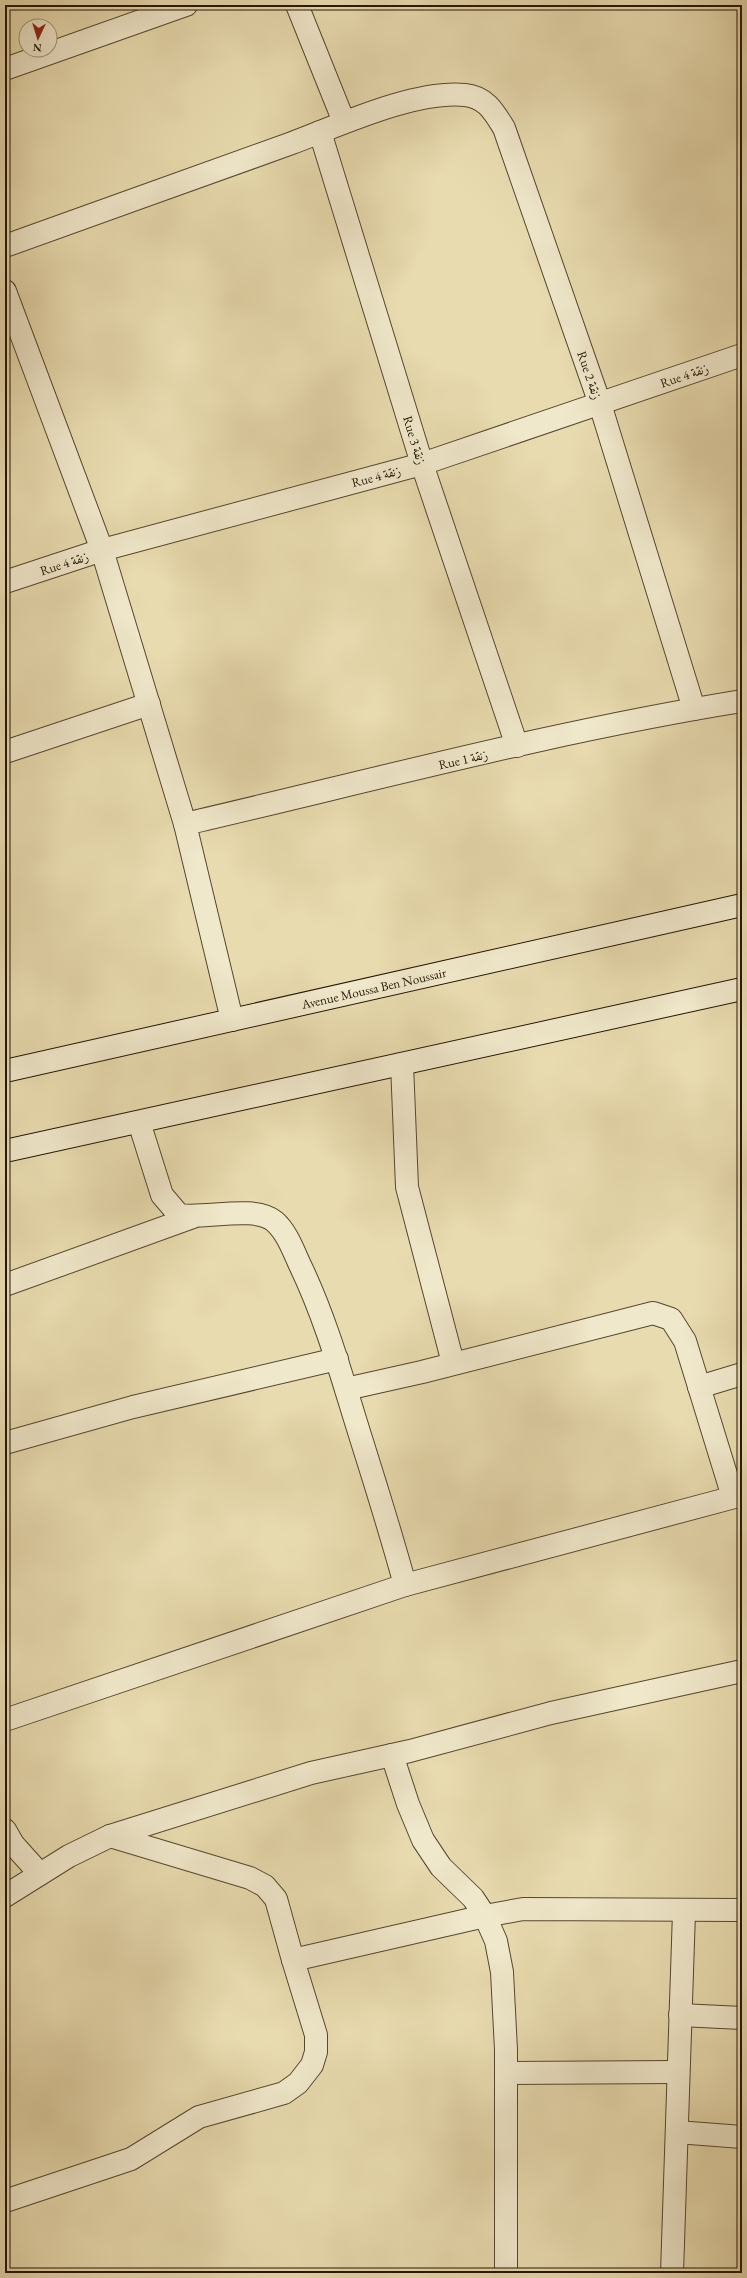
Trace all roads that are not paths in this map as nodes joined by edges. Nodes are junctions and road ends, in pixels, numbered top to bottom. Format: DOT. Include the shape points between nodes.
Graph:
graph roads {
  1 [pos="186,5"];
  2 [pos="297,5"];
  3 [pos="5,69"];
  4 [pos="344,122"];
  5 [pos="320,132"];
  6 [pos="5,246"];
  7 [pos="5,291"];
  8 [pos="742,355"];
  9 [pos="600,404"];
  10 [pos="422,464"];
  11 [pos="102,550"];
  12 [pos="5,582"];
  13 [pos="742,701"];
  14 [pos="149,704"];
  15 [pos="694,709"];
  16 [pos="517,746"];
  17 [pos="5,752"];
  18 [pos="185,824"];
  19 [pos="742,905"];
  20 [pos="742,989"];
  21 [pos="232,1020"];
  22 [pos="402,1064"];
  23 [pos="5,1071"];
  24 [pos="138,1122"];
  25 [pos="5,1151"];
  26 [pos="194,1217"];
  27 [pos="5,1285"];
  28 [pos="337,1359"];
  29 [pos="453,1363"];
  30 [pos="742,1374"];
  31 [pos="699,1387"];
  32 [pos="346,1388"];
  33 [pos="5,1443"];
  34 [pos="738,1496"];
  35 [pos="406,1585"];
  36 [pos="742,1671"];
  37 [pos="5,1720"];
  38 [pos="392,1755"];
  39 [pos="5,1830"];
  40 [pos="110,1836"];
  41 [pos="40,1874"];
  42 [pos="5,1896"];
  43 [pos="742,1910"];
  44 [pos="684,1912"];
  45 [pos="485,1916"];
  46 [pos="293,1960"];
  47 [pos="680,2015"];
  48 [pos="742,2018"];
  49 [pos="678,2072"];
  50 [pos="506,2073"];
  51 [pos="677,2132"];
  52 [pos="742,2137"];
  53 [pos="5,2201"];
  54 [pos="506,2273"];
  55 [pos="672,2273"];
  1 -- 3 [label="street"];
  2 -- 4 [label="street"];
  4 -- 5 [label="street"];
  4 -- 9 [label="street, Rue 2 زنقة" via="430,95 466,95 482,98 493,110 504,128"];
  5 -- 6 [label="street"];
  5 -- 10 [label="street, Rue 3 زنقة"];
  7 -- 11 [label="street"];
  8 -- 9 [label="street, Rue 4 زنقة"];
  9 -- 10 [label="street, Rue 4 زنقة"];
  9 -- 15 [label="street, Rue 2 زنقة"];
  10 -- 11 [label="street, Rue 4 زنقة"];
  10 -- 16 [label="street, Rue 3 زنقة"];
  11 -- 12 [label="street, Rue 4 زنقة"];
  11 -- 14 [label="street"];
  13 -- 15 [label="street, Rue 1 زنقة"];
  14 -- 17 [label="street"];
  14 -- 18 [label="street"];
  15 -- 16 [label="street, Rue 1 زنقة"];
  16 -- 18 [label="street, Rue 1 زنقة"];
  18 -- 21 [label="street"];
  19 -- 21 [label="street, Avenue Moussa Ben Noussair"];
  20 -- 22 [label="street"];
  21 -- 23 [label="street, Avenue Moussa Ben Noussair"];
  22 -- 24 [label="street"];
  22 -- 29 [label="street" via="407,1187"];
  24 -- 25 [label="street"];
  24 -- 26 [label="street" via="162,1195 179,1215"];
  26 -- 27 [label="street"];
  26 -- 28 [label="street" via="252,1213 274,1221 289,1242 315,1296"];
  28 -- 32 [label="street"];
  28 -- 33 [label="street" via="133,1406"];
  29 -- 31 [label="street" via="653,1313 672,1319 685,1341"];
  29 -- 32 [label="street"];
  30 -- 31 [label="street"];
  31 -- 34 [label="street"];
  32 -- 35 [label="street"];
  34 -- 35 [label="street"];
  35 -- 37 [label="street"];
  36 -- 38 [label="street" via="551,1713"];
  38 -- 40 [label="street" via="311,1773"];
  38 -- 45 [label="street" via="423,1840 441,1867 474,1898"];
  39 -- 41 [label="street" via="13,1844"];
  40 -- 41 [label="street"];
  40 -- 46 [label="street" via="250,1878 265,1886 276,1899"];
  41 -- 42 [label="street"];
  43 -- 44 [label="street"];
  44 -- 45 [label="street" via="523,1909"];
  44 -- 47 [label="street"];
  45 -- 46 [label="street"];
  45 -- 50 [label="street" via="496,1941 502,1972"];
  46 -- 53 [label="street" via="316,2034 316,2052 312,2065 298,2083 284,2093 199,2117 131,2159"];
  47 -- 48 [label="street"];
  47 -- 49 [label="street"];
  49 -- 50 [label="street"];
  49 -- 51 [label="street"];
  50 -- 54 [label="street"];
  51 -- 52 [label="street"];
  51 -- 55 [label="street"];
}
